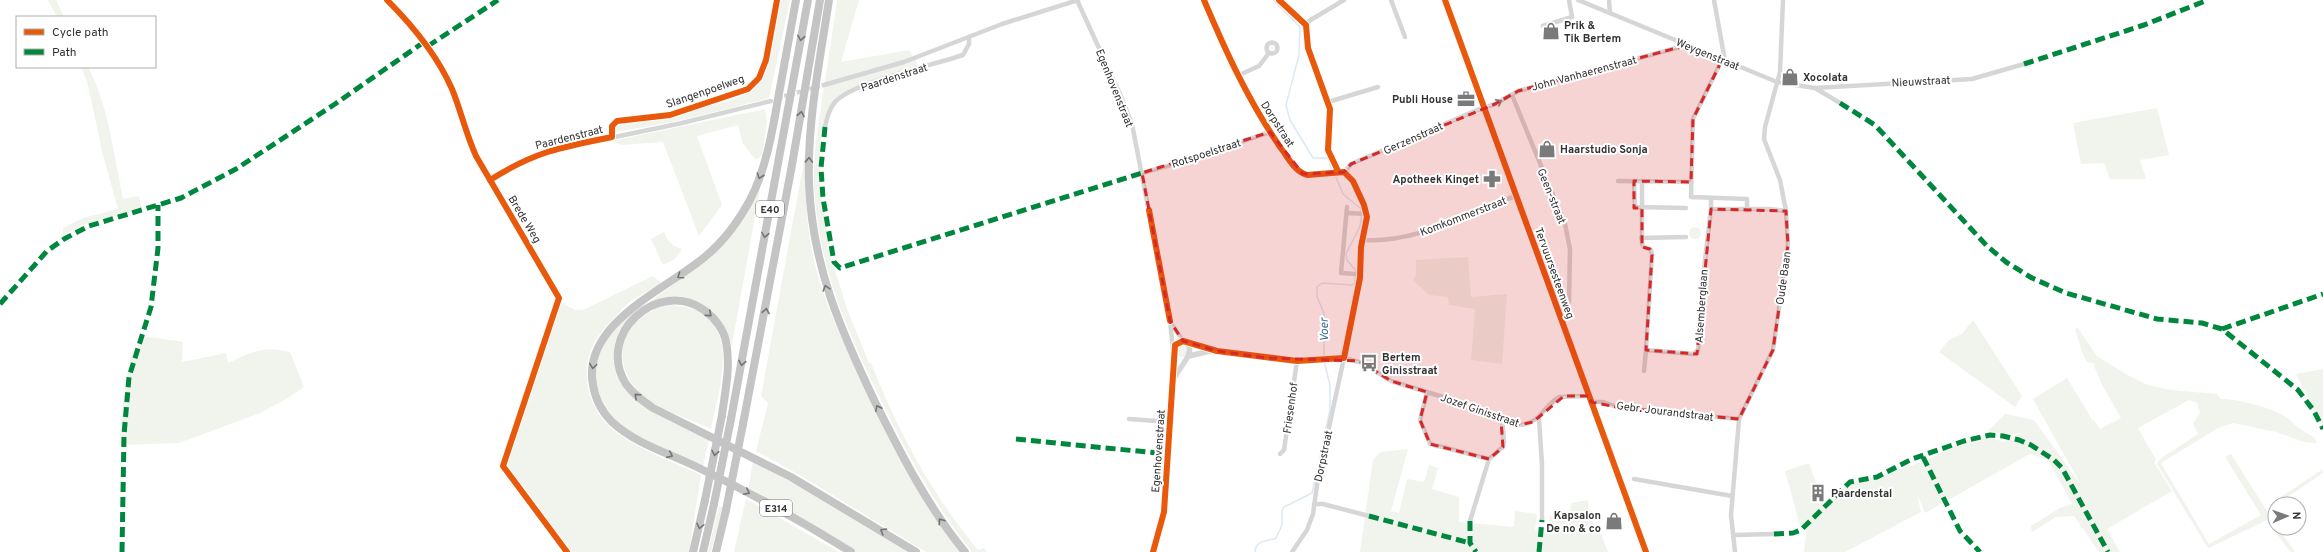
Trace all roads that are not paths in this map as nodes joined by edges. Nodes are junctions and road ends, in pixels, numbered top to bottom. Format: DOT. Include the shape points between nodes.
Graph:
graph roads {
  1 [pos="387,0"];
  2 [pos="777,0"];
  3 [pos="796,0"];
  4 [pos="808,0"];
  5 [pos="820,0"];
  6 [pos="829,0"];
  7 [pos="1077,0"];
  8 [pos="1204,0"];
  9 [pos="1344,0"];
  10 [pos="1391,0"];
  11 [pos="1445,0"];
  12 [pos="1569,0"];
  13 [pos="1578,0"];
  14 [pos="1609,0"];
  15 [pos="1714,0"];
  16 [pos="1783,0"];
  17 [pos="1610,13"];
  18 [pos="1543,26"];
  19 [pos="969,37"];
  20 [pos="1405,38"];
  21 [pos="1687,45"];
  22 [pos="1269,53"];
  23 [pos="1724,60"];
  24 [pos="2024,64"];
  25 [pos="1237,76"];
  26 [pos="1777,82"];
  27 [pos="824,85"];
  28 [pos="1378,87"];
  29 [pos="1816,88"];
  30 [pos="1512,94"];
  31 [pos="771,101"];
  32 [pos="1328,102"];
  33 [pos="1840,102"];
  34 [pos="1484,108"];
  35 [pos="825,128"];
  36 [pos="1270,132"];
  37 [pos="612,137"];
  38 [pos="1341,171"];
  39 [pos="1142,173"];
  40 [pos="490,180"];
  41 [pos="1618,181"];
  42 [pos="1634,181"];
  43 [pos="1642,181"];
  44 [pos="1691,182"];
  45 [pos="1516,196"];
  46 [pos="1710,198"];
  47 [pos="1347,207"];
  48 [pos="1642,208"];
  49 [pos="1686,208"];
  50 [pos="1711,209"];
  51 [pos="1747,210"];
  52 [pos="1786,211"];
  53 [pos="1347,213"];
  54 [pos="1366,214"];
  55 [pos="1686,237"];
  56 [pos="1641,238"];
  57 [pos="1362,240"];
  58 [pos="1355,274"];
  59 [pos="1569,302"];
  60 [pos="1170,321"];
  61 [pos="1186,343"];
  62 [pos="1646,350"];
  63 [pos="1173,351"];
  64 [pos="1217,351"];
  65 [pos="1187,357"];
  66 [pos="1344,358"];
  67 [pos="1297,361"];
  68 [pos="1644,370"];
  69 [pos="1172,382"];
  70 [pos="1427,392"];
  71 [pos="1590,399"];
  72 [pos="1502,418"];
  73 [pos="1129,419"];
  74 [pos="1538,419"];
  75 [pos="1739,419"];
  76 [pos="1170,422"];
  77 [pos="1280,454"];
  78 [pos="1489,459"];
  79 [pos="1634,478"];
  80 [pos="1732,496"];
  81 [pos="1314,504"];
  82 [pos="1369,516"];
  83 [pos="1542,520"];
  84 [pos="1470,521"];
  85 [pos="1774,534"];
  86 [pos="1735,535"];
  87 [pos="567,552"];
  88 [pos="693,552"];
  89 [pos="703,552"];
  90 [pos="716,552"];
  91 [pos="851,552"];
  92 [pos="916,552"];
  93 [pos="965,552"];
  94 [pos="1153,552"];
  95 [pos="1292,552"];
  96 [pos="1646,552"];
  97 [pos="1735,552"];
  1 -- 40 [label="street, Brede Weg" via="428,46 440,65 452,91 465,132"];
  2 -- 37 [label="street, Slangenpoelweg" via="766,60 759,78 752,86 670,115 617,121 612,126"];
  3 -- 91 [label="highway, E314, one-way" via="770,141 759,181 750,200 729,232 708,255 619,319 603,340 593,361 592,381 604,413 611,421 640,441 762,500"];
  4 -- 89 [label="highway, E40, one-way, bridge" via="731,419"];
  90 -- 5 [label="highway, E40, one-way, bridge" via="770,288"];
  93 -- 6 [label="highway, one-way" via="926,498 894,441 838,321 818,261 810,209 809,157"];
  7 -- 19 [label="street, Paardenstraat"];
  7 -- 39 [label="street, Egenhovenstraat" via="1129,118"];
  8 -- 25 [label="street, Dorpstraat"];
  9 -- 32 [label="street" via="1309,21 1305,30 1308,48"];
  10 -- 20 [label="street"];
  11 -- 34 [label="main road, Tervuursesteenweg"];
  12 -- 18 [label="street" via="1572,17"];
  13 -- 17 [label="street, Weygenstraat"];
  14 -- 17 [label="street"];
  15 -- 23 [label="street"];
  16 -- 26 [label="street, Oude Baan"];
  17 -- 21 [label="street, Weygenstraat"];
  19 -- 27 [label="street, Paardenstraat" via="904,62"];
  19 -- 35 [label="street, Paardenstraat" via="969,44 963,55 880,80 845,94 835,101 829,110"];
  21 -- 23 [label="street, Weygenstraat"];
  21 -- 30 [label="street, John Vanhaerenstraat"];
  22 -- 25 [label="street" via="1259,66"];
  23 -- 26 [label="street, Weygenstraat"];
  23 -- 44 [label="street" via="1692,119"];
  24 -- 29 [label="street, Nieuwstraat" via="1972,78"];
  25 -- 36 [label="street, Dorpstraat"];
  26 -- 29 [label="street, Weygenstraat"];
  26 -- 52 [label="street, Oude Baan" via="1764,139 1780,180"];
  28 -- 32 [label="street"];
  29 -- 33 [label="street, Weygenstraat"];
  34 -- 30 [label="street, John Vanhaerenstraat, one-way"];
  30 -- 59 [label="street, Geen-straat" via="1565,224 1570,249"];
  31 -- 37 [label="street, Paardenstraat"];
  32 -- 38 [label="street" via="1331,119 1328,150"];
  34 -- 38 [label="street, Gerzenstraat" via="1351,164"];
  34 -- 45 [label="main road, Tervuursesteenweg"];
  36 -- 38 [label="street, Dorpstraat" via="1302,174"];
  36 -- 39 [label="street, Rotspoelstraat"];
  37 -- 40 [label="street, Paardenstraat" via="543,152 517,163"];
  38 -- 54 [label="street" via="1352,179"];
  39 -- 60 [label="street, Egenhovenstraat"];
  40 -- 87 [label="street, Brede Weg" via="559,298 503,466"];
  41 -- 42 [label="street"];
  42 -- 43 [label="street"];
  42 -- 48 [label="street" via="1634,205"];
  43 -- 44 [label="street"];
  43 -- 48 [label="street"];
  44 -- 46 [label="street" via="1691,197"];
  45 -- 57 [label="street, Komkommerstraat" via="1416,235"];
  45 -- 71 [label="main road, Tervuursesteenweg"];
  46 -- 50 [label="street, Alsemberglaan"];
  46 -- 51 [label="street" via="1747,199"];
  47 -- 53 [label="street"];
  48 -- 49 [label="street"];
  48 -- 56 [label="street"];
  50 -- 51 [label="street"];
  50 -- 62 [label="street, Alsemberglaan" via="1698,350 1694,354"];
  51 -- 52 [label="street"];
  52 -- 75 [label="street, Oude Baan" via="1788,245 1773,350"];
  53 -- 54 [label="street"];
  53 -- 58 [label="street" via="1341,273"];
  54 -- 57 [label="street, Dorpstraat"];
  55 -- 56 [label="street"];
  56 -- 62 [label="street" via="1642,245 1651,250 1652,255"];
  57 -- 66 [label="street, Dorpstraat" via="1360,278"];
  60 -- 61 [label="street, Egenhovenstraat"];
  60 -- 63 [label="street, Egenhovenstraat"];
  61 -- 63 [label="street" via="1176,343"];
  61 -- 64 [label="street"];
  61 -- 65 [label="street, Egenhovenstraat" via="1191,351"];
  62 -- 68 [label="street"];
  63 -- 65 [label="street" via="1178,358"];
  63 -- 69 [label="street, Egenhovenstraat"];
  64 -- 65 [label="street"];
  64 -- 67 [label="street"];
  65 -- 69 [label="street, Egenhovenstraat"];
  66 -- 67 [label="street"];
  66 -- 70 [label="street, Jozef Ginisstraat" via="1359,361 1391,381"];
  66 -- 81 [label="street, Dorpstraat"];
  67 -- 77 [label="street, Friesenhof" via="1284,450"];
  69 -- 76 [label="street, Egenhovenstraat"];
  70 -- 72 [label="street, Jozef Ginisstraat" via="1469,404"];
  70 -- 78 [label="street" via="1420,420 1430,444"];
  71 -- 74 [label="street" via="1559,398"];
  71 -- 75 [label="street, Gebr. Jourandstraat" via="1621,408"];
  71 -- 96 [label="main road, Tervuursesteenweg"];
  72 -- 74 [label="street, Jozef Ginisstraat" via="1519,425"];
  72 -- 78 [label="street" via="1503,447"];
  73 -- 76 [label="street"];
  74 -- 83 [label="street" via="1542,464"];
  75 -- 80 [label="street, Oude Baan"];
  76 -- 94 [label="street, Egenhovenstraat" via="1164,512"];
  78 -- 84 [label="street"];
  79 -- 80 [label="street"];
  80 -- 86 [label="street, Oude Baan" via="1731,515"];
  81 -- 82 [label="street"];
  81 -- 95 [label="street, Dorpstraat" via="1307,530"];
  85 -- 86 [label="street"];
  86 -- 97 [label="street, Oude Baan"];
  92 -- 88 [label="highway, one-way, bridge" via="797,480 694,427 653,408 633,393 621,373 618,352 621,338 634,316 659,302 677,301 701,308 715,320 726,341 728,356 722,415 705,500"];
}
